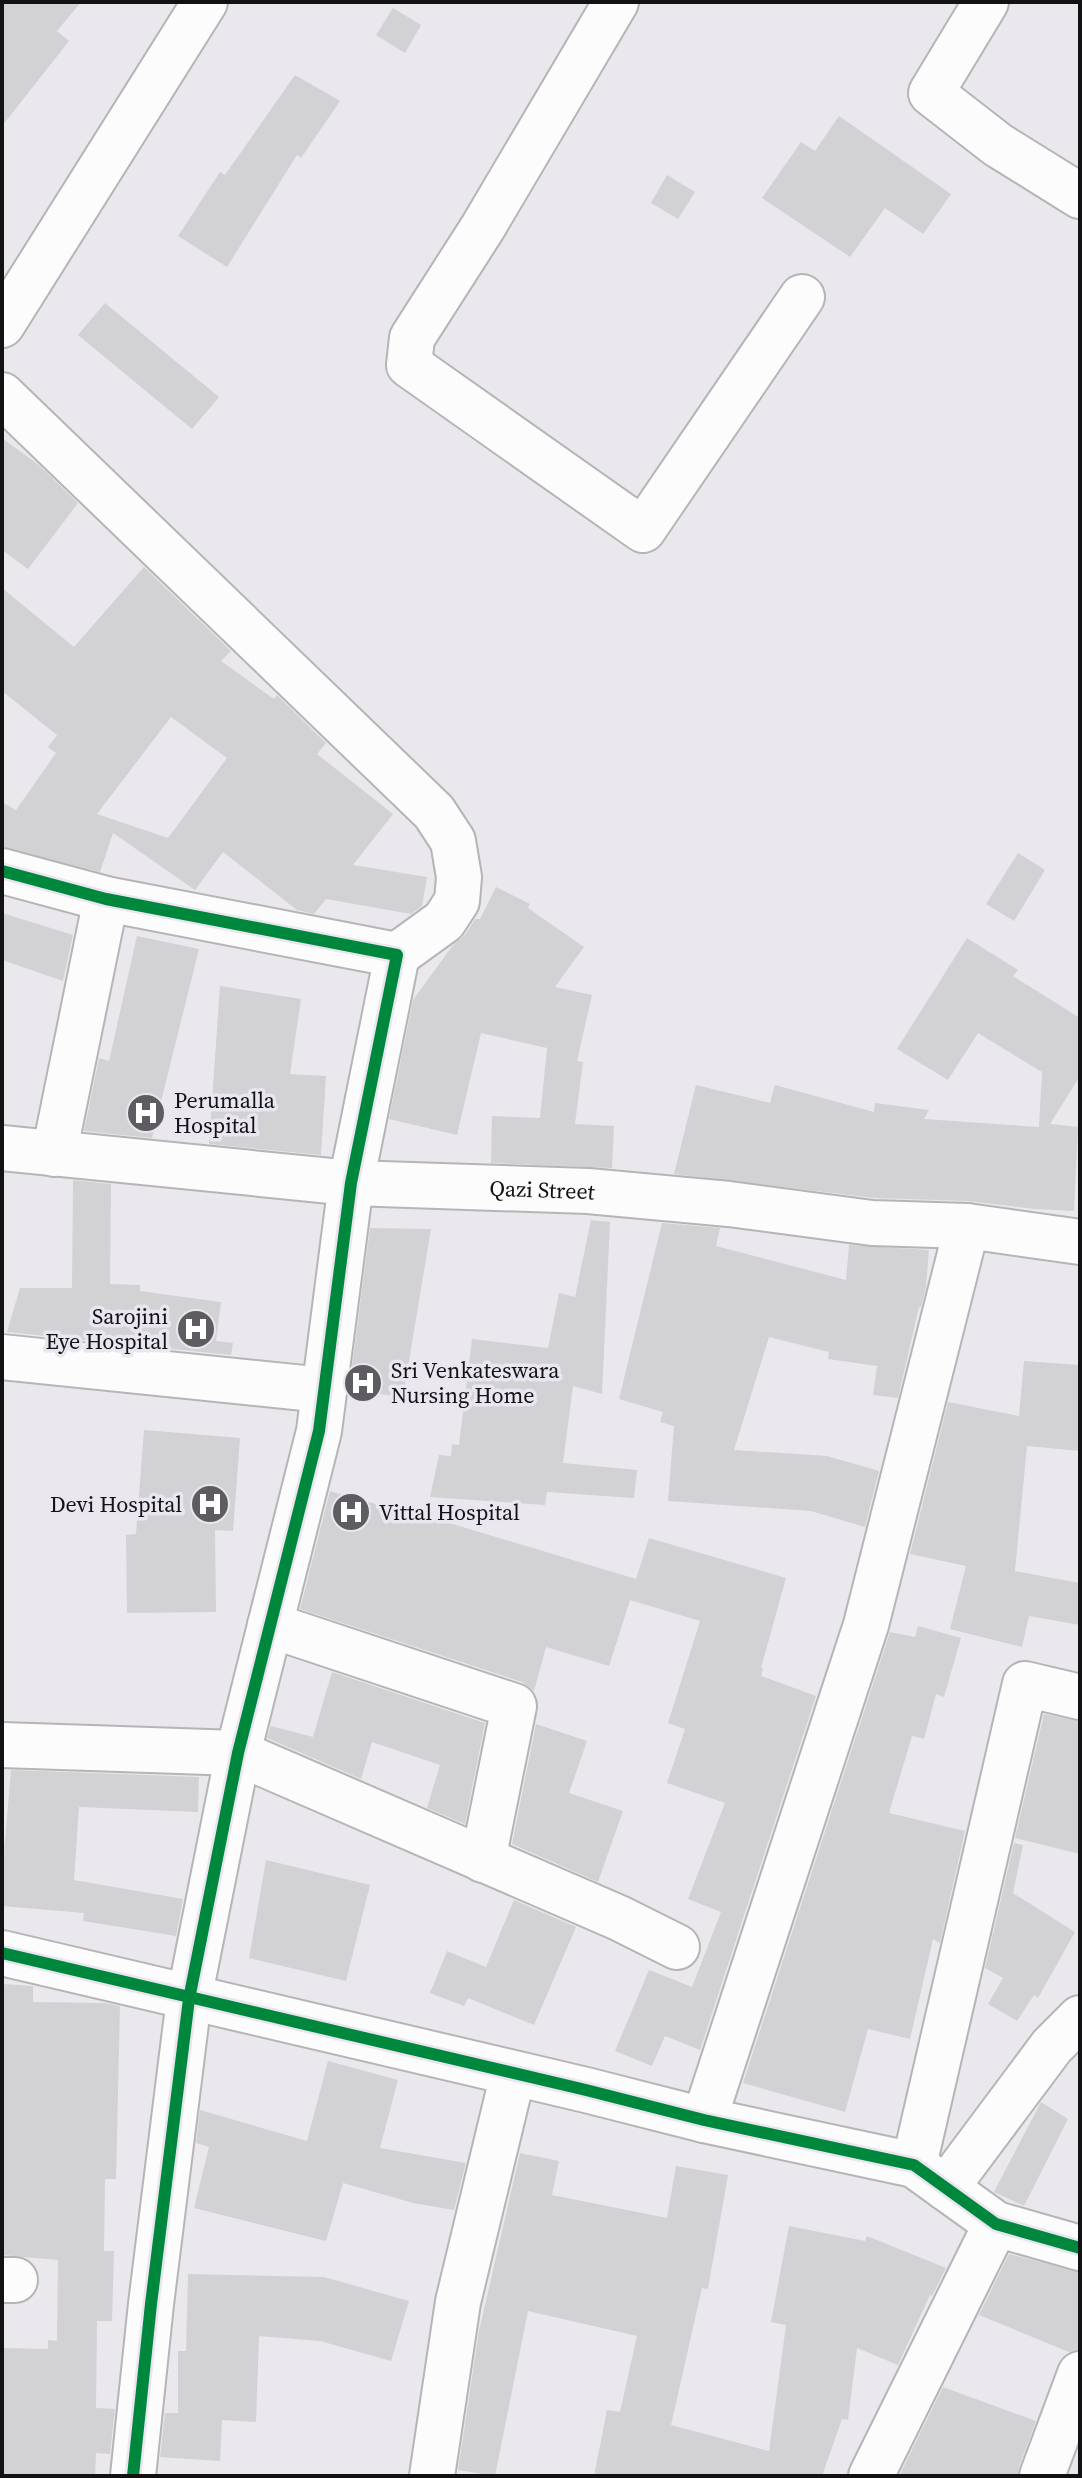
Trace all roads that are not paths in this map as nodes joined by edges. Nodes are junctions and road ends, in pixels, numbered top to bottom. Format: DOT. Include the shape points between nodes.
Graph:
graph roads {
  1 [pos="205,2"];
  2 [pos="616,2"];
  3 [pos="986,2"];
  4 [pos="1080,196"];
  5 [pos="802,297"];
  6 [pos="2,325"];
  7 [pos="2,395"];
  8 [pos="2,871"];
  9 [pos="106,899"];
  10 [pos="397,955"];
  11 [pos="2,1148"];
  12 [pos="54,1154"];
  13 [pos="351,1183"];
  14 [pos="967,1226"];
  15 [pos="1080,1242"];
  16 [pos="2,1357"];
  17 [pos="324,1390"];
  18 [pos="270,1625"];
  19 [pos="1080,1697"];
  20 [pos="2,1745"];
  21 [pos="238,1753"];
  22 [pos="483,1860"];
  23 [pos="677,1947"];
  24 [pos="2,1953"];
  25 [pos="189,1999"];
  26 [pos="1080,2018"];
  27 [pos="513,2074"];
  28 [pos="704,2120"];
  29 [pos="930,2176"];
  30 [pos="996,2224"];
  31 [pos="1080,2248"];
  32 [pos="1080,2374"];
  33 [pos="133,2476"];
  34 [pos="432,2476"];
  35 [pos="871,2476"];
  36 [pos="1042,2476"];
  1 -- 6 [label="street"];
  2 -- 5 [label="street" via="412,338 409,365 643,530"];
  3 -- 4 [label="street" via="931,93 998,145"];
  7 -- 10 [label="street" via="434,812 453,841 457,901 444,921"];
  8 -- 9 [label="street"];
  9 -- 10 [label="street"];
  9 -- 12 [label="street"];
  10 -- 13 [label="street"];
  11 -- 12 [label="street, Qazi Street"];
  12 -- 13 [label="street, Qazi Street"];
  13 -- 14 [label="street, Qazi Street" via="588,1191 872,1223"];
  13 -- 17 [label="street"];
  14 -- 15 [label="street, Qazi Street"];
  14 -- 28 [label="street" via="866,1625"];
  16 -- 17 [label="street"];
  17 -- 18 [label="street" via="319,1431"];
  18 -- 21 [label="street"];
  18 -- 22 [label="street" via="514,1706"];
  19 -- 29 [label="street" via="1025,1684"];
  20 -- 21 [label="street"];
  21 -- 22 [label="street"];
  21 -- 25 [label="street"];
  22 -- 23 [label="street"];
  24 -- 25 [label="street"];
  25 -- 27 [label="street"];
  25 -- 33 [label="street"];
  26 -- 29 [label="street"];
  27 -- 28 [label="street"];
  27 -- 34 [label="street" via="458,2302"];
  28 -- 29 [label="street"];
  29 -- 30 [label="street"];
  30 -- 31 [label="street"];
  30 -- 35 [label="street"];
  32 -- 36 [label="street"];
}
